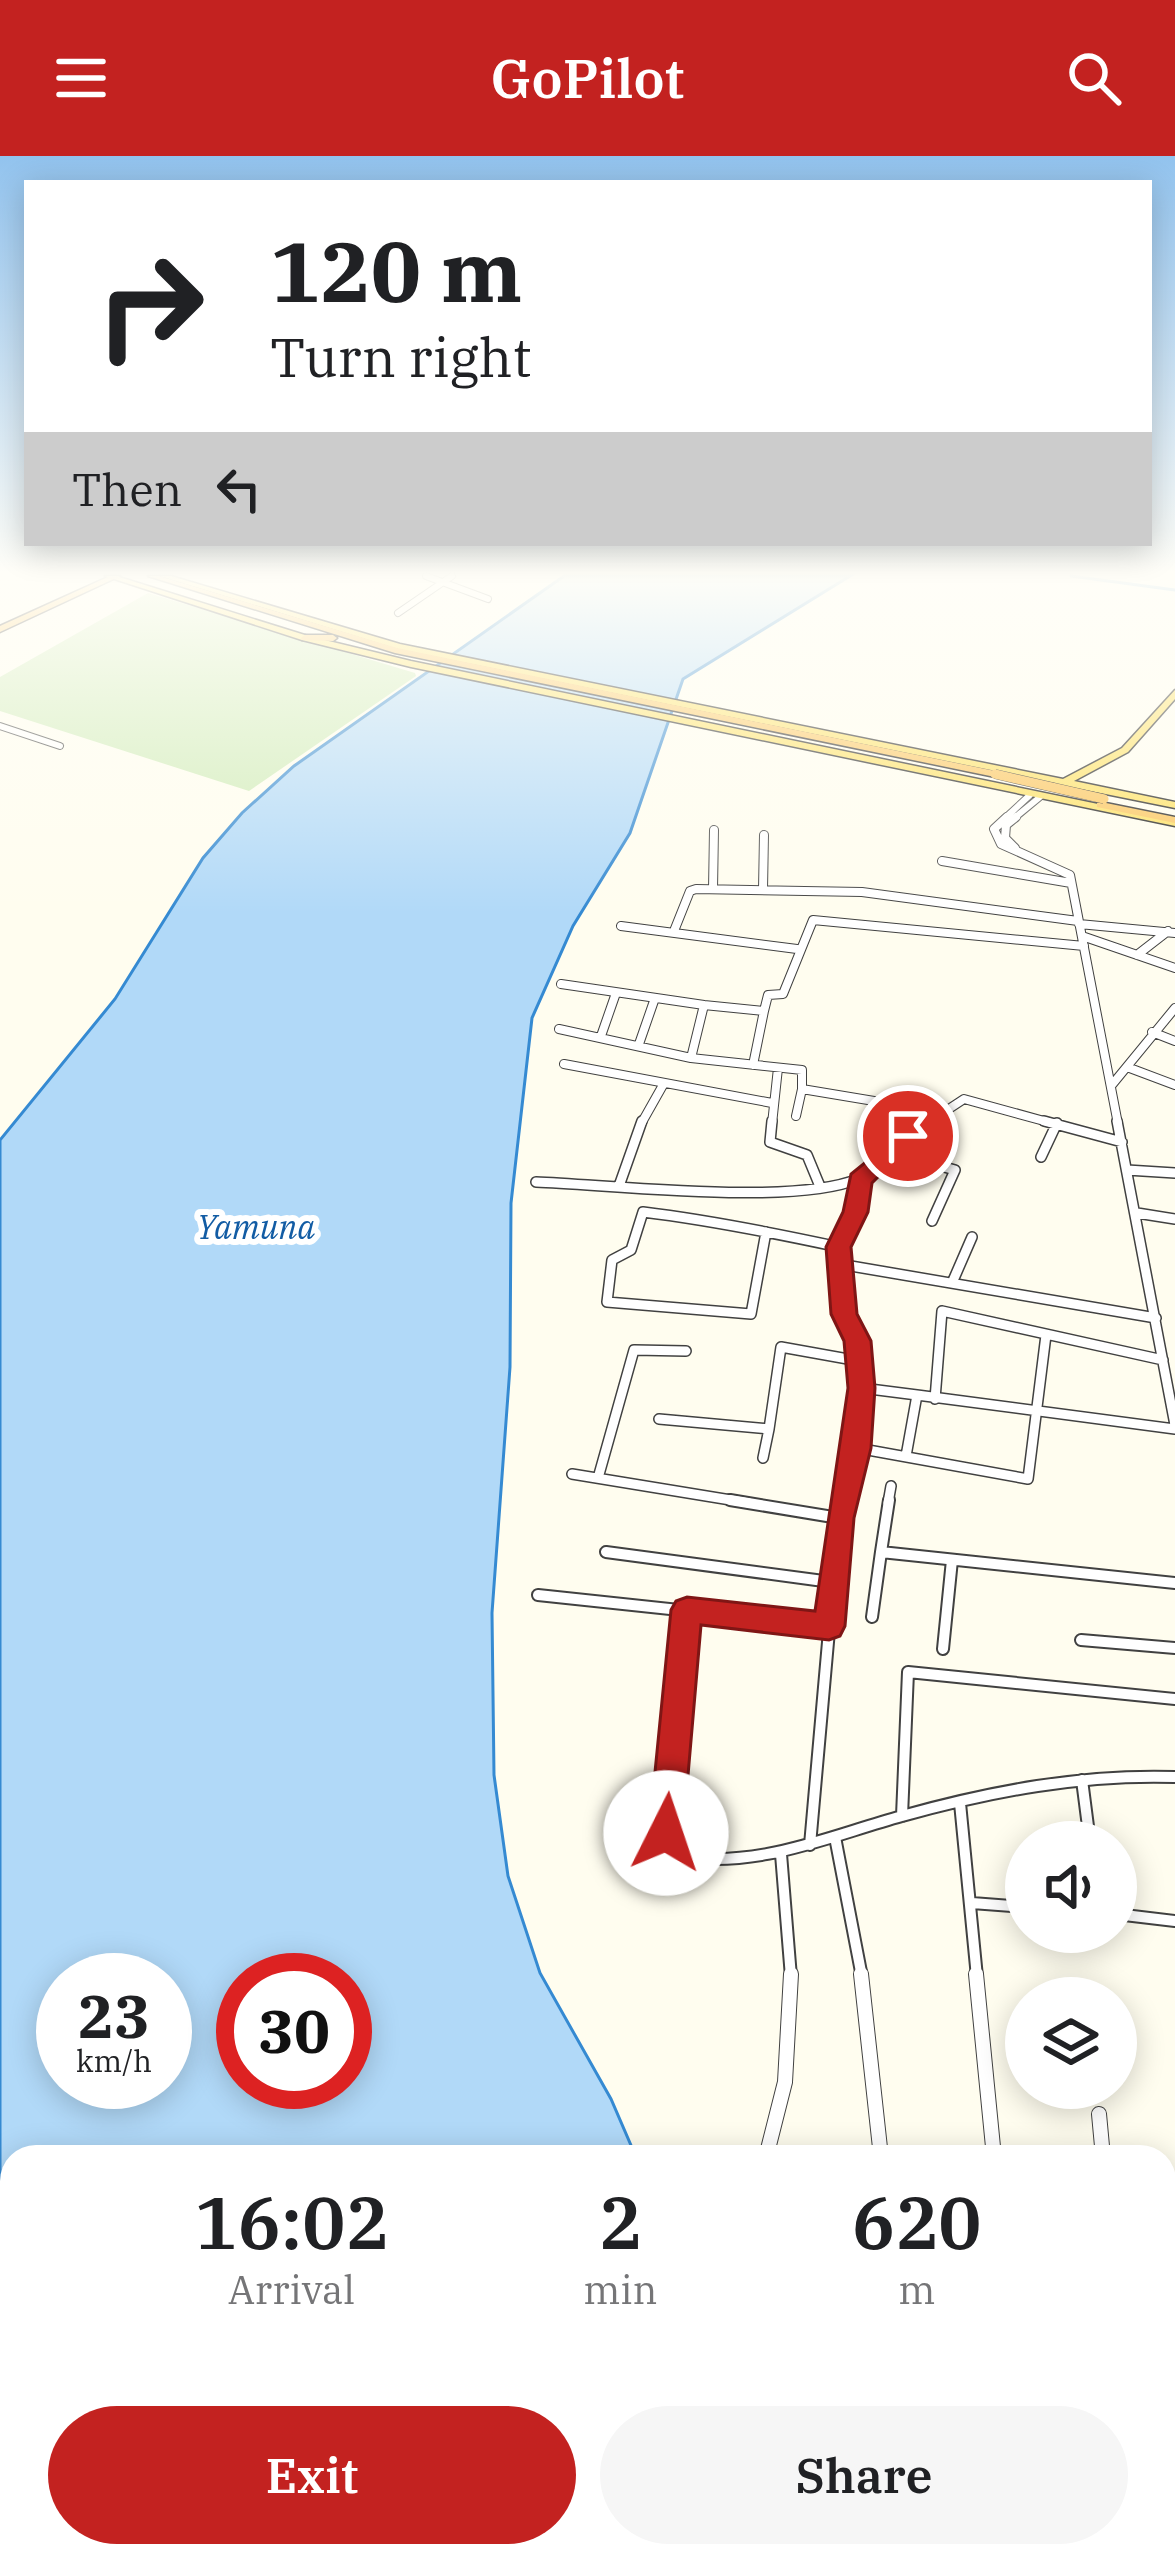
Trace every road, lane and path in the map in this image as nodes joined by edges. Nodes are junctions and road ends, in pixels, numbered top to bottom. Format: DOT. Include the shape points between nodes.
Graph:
graph roads {
  1 [pos="538,689"];
  2 [pos="578,689"];
  3 [pos="595,689"];
  4 [pos="1173,697"];
  5 [pos="1,728"];
  6 [pos="807,737"];
  7 [pos="60,746"];
  8 [pos="1010,771"];
  9 [pos="995,781"];
  10 [pos="1056,782"];
  11 [pos="1093,789"];
  12 [pos="1035,796"];
  13 [pos="1175,805"];
  14 [pos="1082,806"];
  15 [pos="1175,819"];
  16 [pos="714,830"];
  17 [pos="764,835"];
  18 [pos="942,861"];
  19 [pos="1071,883"];
  20 [pos="763,889"];
  21 [pos="713,890"];
  22 [pos="1079,922"];
  23 [pos="621,926"];
  24 [pos="674,931"];
  25 [pos="1172,932"];
  26 [pos="1083,941"];
  27 [pos="797,949"];
  28 [pos="1137,956"];
  29 [pos="1175,968"];
  30 [pos="561,984"];
  31 [pos="616,993"];
  32 [pos="655,998"];
  33 [pos="704,1005"];
  34 [pos="1175,1009"];
  35 [pos="764,1011"];
  36 [pos="559,1029"];
  37 [pos="1152,1032"];
  38 [pos="602,1036"];
  39 [pos="1175,1041"];
  40 [pos="639,1044"];
  41 [pos="691,1058"];
  42 [pos="564,1064"];
  43 [pos="753,1065"];
  44 [pos="778,1067"];
  45 [pos="1127,1067"];
  46 [pos="663,1085"];
  47 [pos="1175,1085"];
  48 [pos="1111,1086"];
  49 [pos="802,1088"];
  50 [pos="772,1103"];
  51 [pos="940,1112"];
  52 [pos="796,1116"];
  53 [pos="1057,1123"];
  54 [pos="1122,1142"];
  55 [pos="890,1152"];
  56 [pos="1041,1157"];
  57 [pos="1127,1170"];
  58 [pos="1175,1174"];
  59 [pos="860,1180"];
  60 [pos="536,1182"];
  61 [pos="819,1184"];
  62 [pos="620,1186"];
  63 [pos="1138,1213"];
  64 [pos="1175,1219"];
  65 [pos="932,1221"];
  66 [pos="766,1232"];
  67 [pos="972,1237"];
  68 [pos="838,1247"];
  69 [pos="839,1264"];
  70 [pos="952,1283"];
  71 [pos="1156,1318"];
  72 [pos="1046,1335"];
  73 [pos="686,1351"];
  74 [pos="1163,1360"];
  75 [pos="859,1361"];
  76 [pos="862,1388"];
  77 [pos="917,1395"];
  78 [pos="935,1399"];
  79 [pos="1033,1412"];
  80 [pos="659,1419"];
  81 [pos="1175,1427"];
  82 [pos="769,1430"];
  83 [pos="857,1448"];
  84 [pos="906,1456"];
  85 [pos="763,1458"];
  86 [pos="572,1474"];
  87 [pos="598,1478"];
  88 [pos="891,1486"];
  89 [pos="839,1518"];
  90 [pos="606,1552"];
  91 [pos="881,1552"];
  92 [pos="952,1559"];
  93 [pos="831,1582"];
  94 [pos="1175,1583"];
  95 [pos="538,1594"];
  96 [pos="687,1610"];
  97 [pos="872,1618"];
  98 [pos="829,1626"];
  99 [pos="1082,1640"];
  100 [pos="1175,1648"];
  101 [pos="944,1649"];
  102 [pos="1175,1699"];
  103 [pos="1175,1777"];
  104 [pos="1082,1780"];
  105 [pos="960,1803"];
  106 [pos="902,1816"];
  107 [pos="1087,1821"];
  108 [pos="836,1837"];
  109 [pos="810,1845"];
  110 [pos="781,1854"];
  111 [pos="972,1904"];
  112 [pos="1005,1906"];
  113 [pos="1137,1916"];
  114 [pos="1175,1921"];
  115 [pos="1099,2114"];
  116 [pos="769,2145"];
  117 [pos="880,2145"];
  118 [pos="993,2145"];
  119 [pos="1102,2145"];
  1 -- 6 [label="main road"];
  2 -- 6 [label="highway"];
  3 -- 6 [label="main road"];
  4 -- 10 [label="main road" via="1125,750"];
  5 -- 7 [label="street"];
  6 -- 8 [label="main road"];
  6 -- 9 [label="main road"];
  8 -- 9 [label="main road"];
  8 -- 10 [label="main road"];
  9 -- 12 [label="main road"];
  9 -- 15 [label="highway, bridge"];
  10 -- 11 [label="main road"];
  10 -- 12 [label="main road"];
  11 -- 13 [label="main road"];
  11 -- 14 [label="main road"];
  12 -- 14 [label="main road"];
  12 -- 19 [label="street" via="995,824 996,837 1067,871"];
  14 -- 15 [label="main road"];
  16 -- 21 [label="street"];
  17 -- 20 [label="street"];
  18 -- 19 [label="street"];
  19 -- 22 [label="street"];
  20 -- 21 [label="street"];
  20 -- 22 [label="street" via="862,892"];
  21 -- 24 [label="street" via="690,891"];
  22 -- 25 [label="street"];
  22 -- 26 [label="street"];
  23 -- 24 [label="street"];
  24 -- 27 [label="street"];
  25 -- 28 [label="street"];
  26 -- 27 [label="street" via="816,920"];
  26 -- 28 [label="street"];
  26 -- 48 [label="street"];
  27 -- 35 [label="street" via="783,994 768,995"];
  28 -- 29 [label="street"];
  30 -- 31 [label="street"];
  31 -- 32 [label="street"];
  31 -- 38 [label="street"];
  32 -- 33 [label="street"];
  32 -- 40 [label="street"];
  33 -- 35 [label="street"];
  33 -- 41 [label="street"];
  34 -- 37 [label="street"];
  35 -- 43 [label="street"];
  36 -- 38 [label="street"];
  37 -- 39 [label="street"];
  37 -- 45 [label="street"];
  38 -- 40 [label="street"];
  40 -- 41 [label="street"];
  41 -- 43 [label="street"];
  42 -- 46 [label="street"];
  43 -- 44 [label="street"];
  44 -- 49 [label="street" via="804,1071"];
  44 -- 50 [label="street"];
  45 -- 47 [label="street"];
  45 -- 48 [label="street"];
  46 -- 50 [label="street"];
  46 -- 62 [label="street" via="633,1137"];
  48 -- 54 [label="street"];
  49 -- 51 [label="street"];
  49 -- 52 [label="street"];
  50 -- 61 [label="street" via="770,1142 807,1155"];
  51 -- 53 [label="street" via="964,1099"];
  51 -- 55 [label="street"];
  53 -- 54 [label="street"];
  53 -- 56 [label="street"];
  54 -- 57 [label="street"];
  55 -- 59 [label="street"];
  55 -- 65 [label="street" via="955,1170"];
  57 -- 58 [label="street"];
  57 -- 63 [label="street"];
  59 -- 61 [label="street"];
  59 -- 68 [label="street"];
  60 -- 62 [label="street"];
  61 -- 62 [label="street"];
  63 -- 64 [label="street"];
  63 -- 71 [label="street"];
  66 -- 66 [label="street" via="643,1211 631,1250 611,1261 607,1302 751,1314"];
  66 -- 68 [label="street"];
  67 -- 70 [label="street"];
  68 -- 69 [label="street"];
  69 -- 70 [label="street"];
  69 -- 75 [label="street"];
  70 -- 71 [label="street"];
  71 -- 74 [label="street"];
  72 -- 74 [label="street"];
  72 -- 78 [label="street" via="942,1311"];
  72 -- 79 [label="street"];
  73 -- 87 [label="street" via="634,1350"];
  74 -- 81 [label="street"];
  75 -- 76 [label="street"];
  75 -- 82 [label="street" via="781,1347"];
  76 -- 77 [label="street"];
  76 -- 83 [label="street"];
  77 -- 78 [label="street"];
  77 -- 84 [label="street"];
  78 -- 79 [label="street"];
  79 -- 81 [label="street"];
  79 -- 84 [label="street" via="1028,1479"];
  80 -- 82 [label="street"];
  82 -- 85 [label="street"];
  83 -- 84 [label="street"];
  83 -- 89 [label="street"];
  86 -- 87 [label="street"];
  87 -- 89 [label="street"];
  88 -- 91 [label="street"];
  89 -- 93 [label="street"];
  90 -- 93 [label="street"];
  91 -- 92 [label="street"];
  91 -- 97 [label="street"];
  92 -- 94 [label="street"];
  92 -- 101 [label="street"];
  93 -- 98 [label="street"];
  95 -- 96 [label="street"];
  96 -- 98 [label="street"];
  96 -- 110 [label="street" via="666,1833 686,1858"];
  98 -- 109 [label="street"];
  99 -- 100 [label="street"];
  102 -- 106 [label="street" via="908,1672"];
  103 -- 104 [label="street"];
  104 -- 105 [label="street"];
  104 -- 107 [label="street"];
  105 -- 106 [label="street"];
  105 -- 111 [label="street"];
  106 -- 108 [label="street"];
  108 -- 109 [label="street"];
  108 -- 117 [label="street" via="856,1926"];
  109 -- 110 [label="street"];
  110 -- 116 [label="street" via="794,2003"];
  111 -- 112 [label="street"];
  111 -- 118 [label="street"];
  113 -- 114 [label="street"];
  115 -- 119 [label="street"];
}
